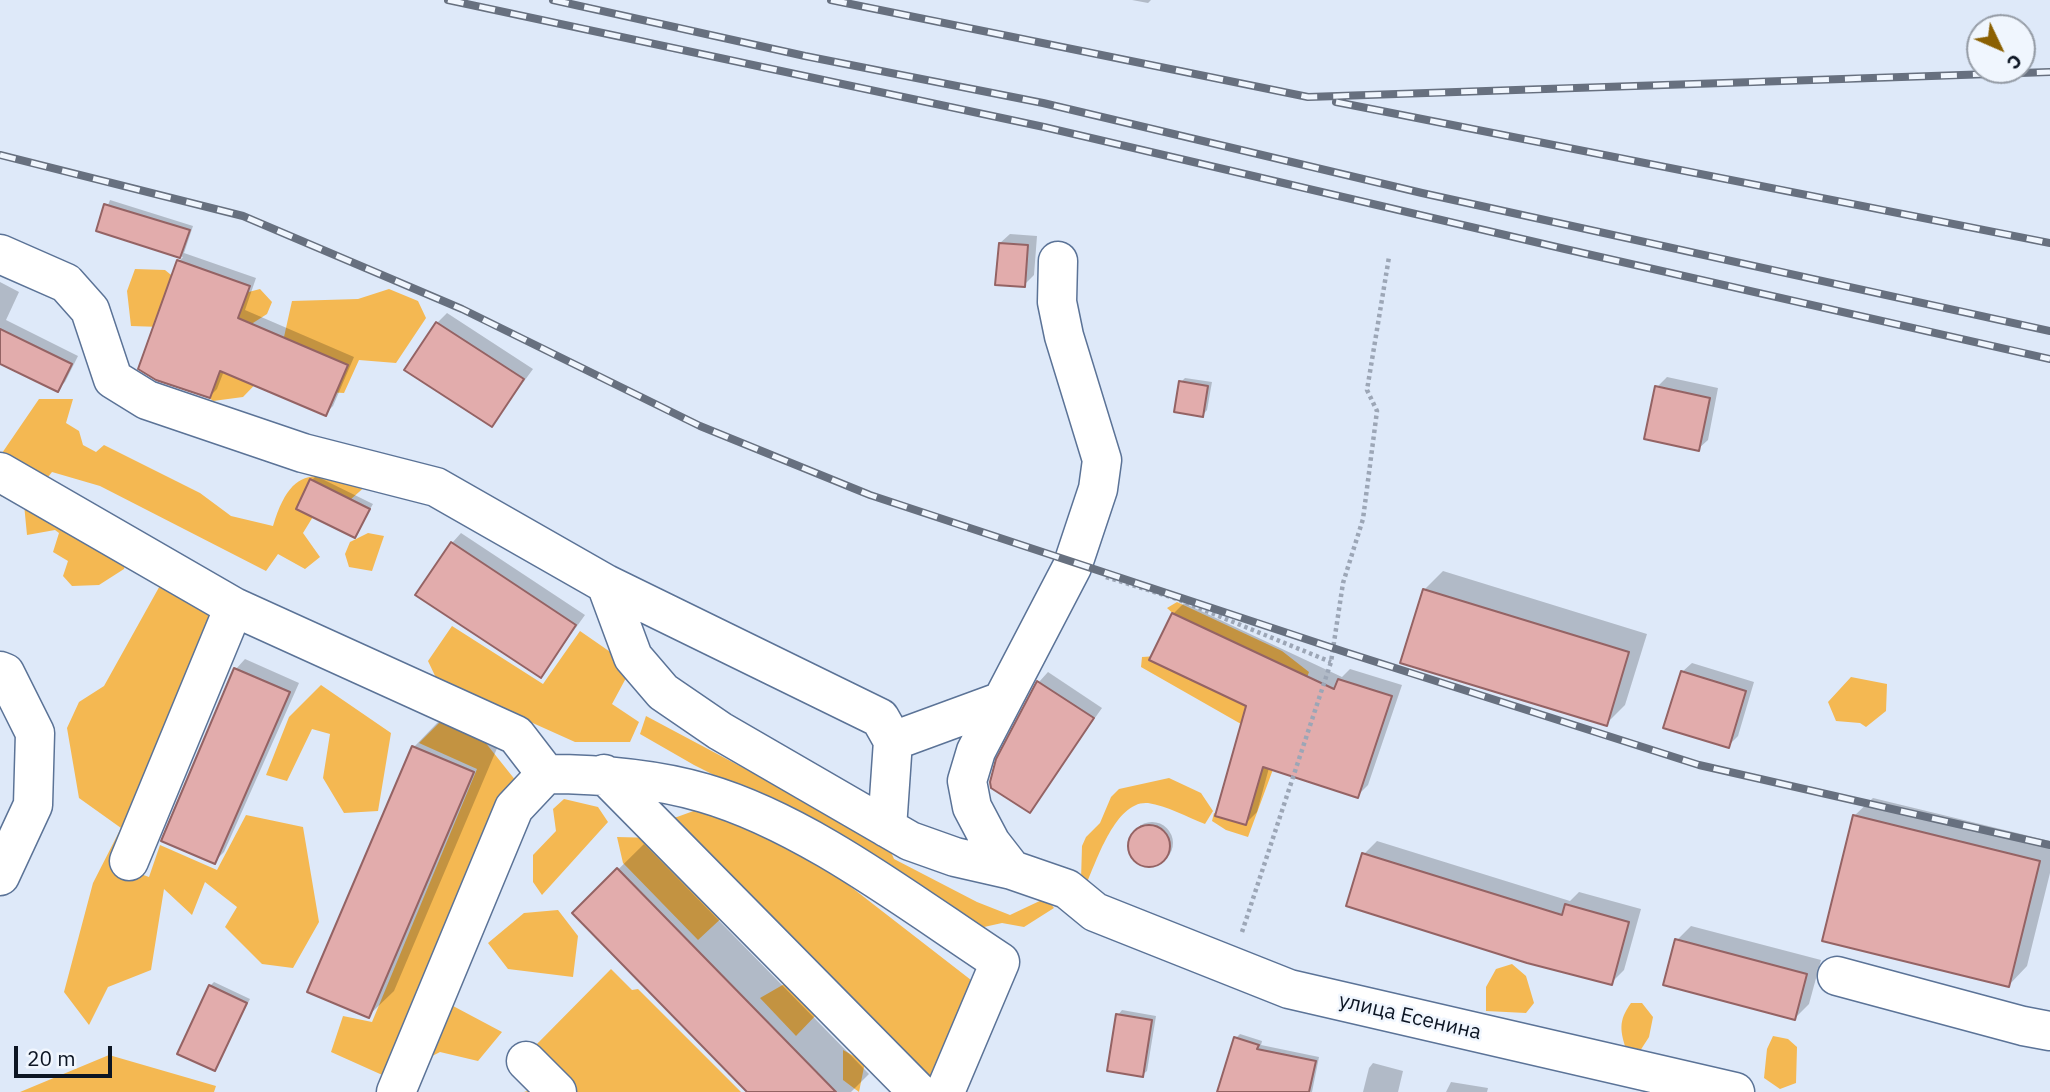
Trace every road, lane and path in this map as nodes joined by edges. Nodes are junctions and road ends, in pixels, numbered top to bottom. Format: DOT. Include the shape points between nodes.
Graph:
graph roads {
  1 [pos="0,254"];
  2 [pos="1389,257"];
  3 [pos="1058,261"];
  4 [pos="0,472"];
  5 [pos="1072,567"];
  6 [pos="607,584"];
  7 [pos="234,607"];
  8 [pos="1331,662"];
  9 [pos="0,671"];
  10 [pos="1003,701"];
  11 [pos="893,741"];
  12 [pos="546,774"];
  13 [pos="604,774"];
  14 [pos="887,828"];
  15 [pos="129,861"];
  16 [pos="1012,870"];
  17 [pos="0,876"];
  18 [pos="1231,966"];
  19 [pos="1837,976"];
  20 [pos="2050,1031"];
  21 [pos="526,1061"];
  22 [pos="396,1092"];
  23 [pos="557,1092"];
  24 [pos="918,1092"];
  25 [pos="945,1092"];
  26 [pos="1735,1092"];
  1 -- 6 [label="street" via="66,283 90,310 113,379 147,400 303,453 436,487"];
  2 -- 8 [label="path" via="1367,390 1377,411 1363,519 1343,583"];
  3 -- 5 [label="street" via="1057,302 1063,336 1102,460 1098,489"];
  4 -- 7 [label="street"];
  5 -- 8 [label="path" via="1177,599"];
  5 -- 10 [label="street"];
  6 -- 11 [label="street" via="880,718"];
  6 -- 14 [label="street, улица Есенина" via="633,657 663,692 720,731"];
  7 -- 12 [label="street" via="516,735"];
  7 -- 15 [label="street"];
  8 -- 18 [label="path"];
  9 -- 17 [label="street" via="35,733 33,805"];
  10 -- 11 [label="street"];
  10 -- 16 [label="street" via="976,751 967,781 972,807"];
  11 -- 14 [label="street"];
  12 -- 13 [label="street"];
  12 -- 22 [label="street" via="514,808"];
  13 -- 24 [label="street"];
  13 -- 25 [label="street" via="704,793 767,817 851,865 1000,962"];
  14 -- 16 [label="street, улица Есенина" via="955,857"];
  16 -- 18 [label="street, улица Есенина" via="1067,889 1094,912"];
  18 -- 26 [label="street, улица Есенина" via="1289,989"];
  19 -- 20 [label="street"];
  21 -- 23 [label="street"];
}
